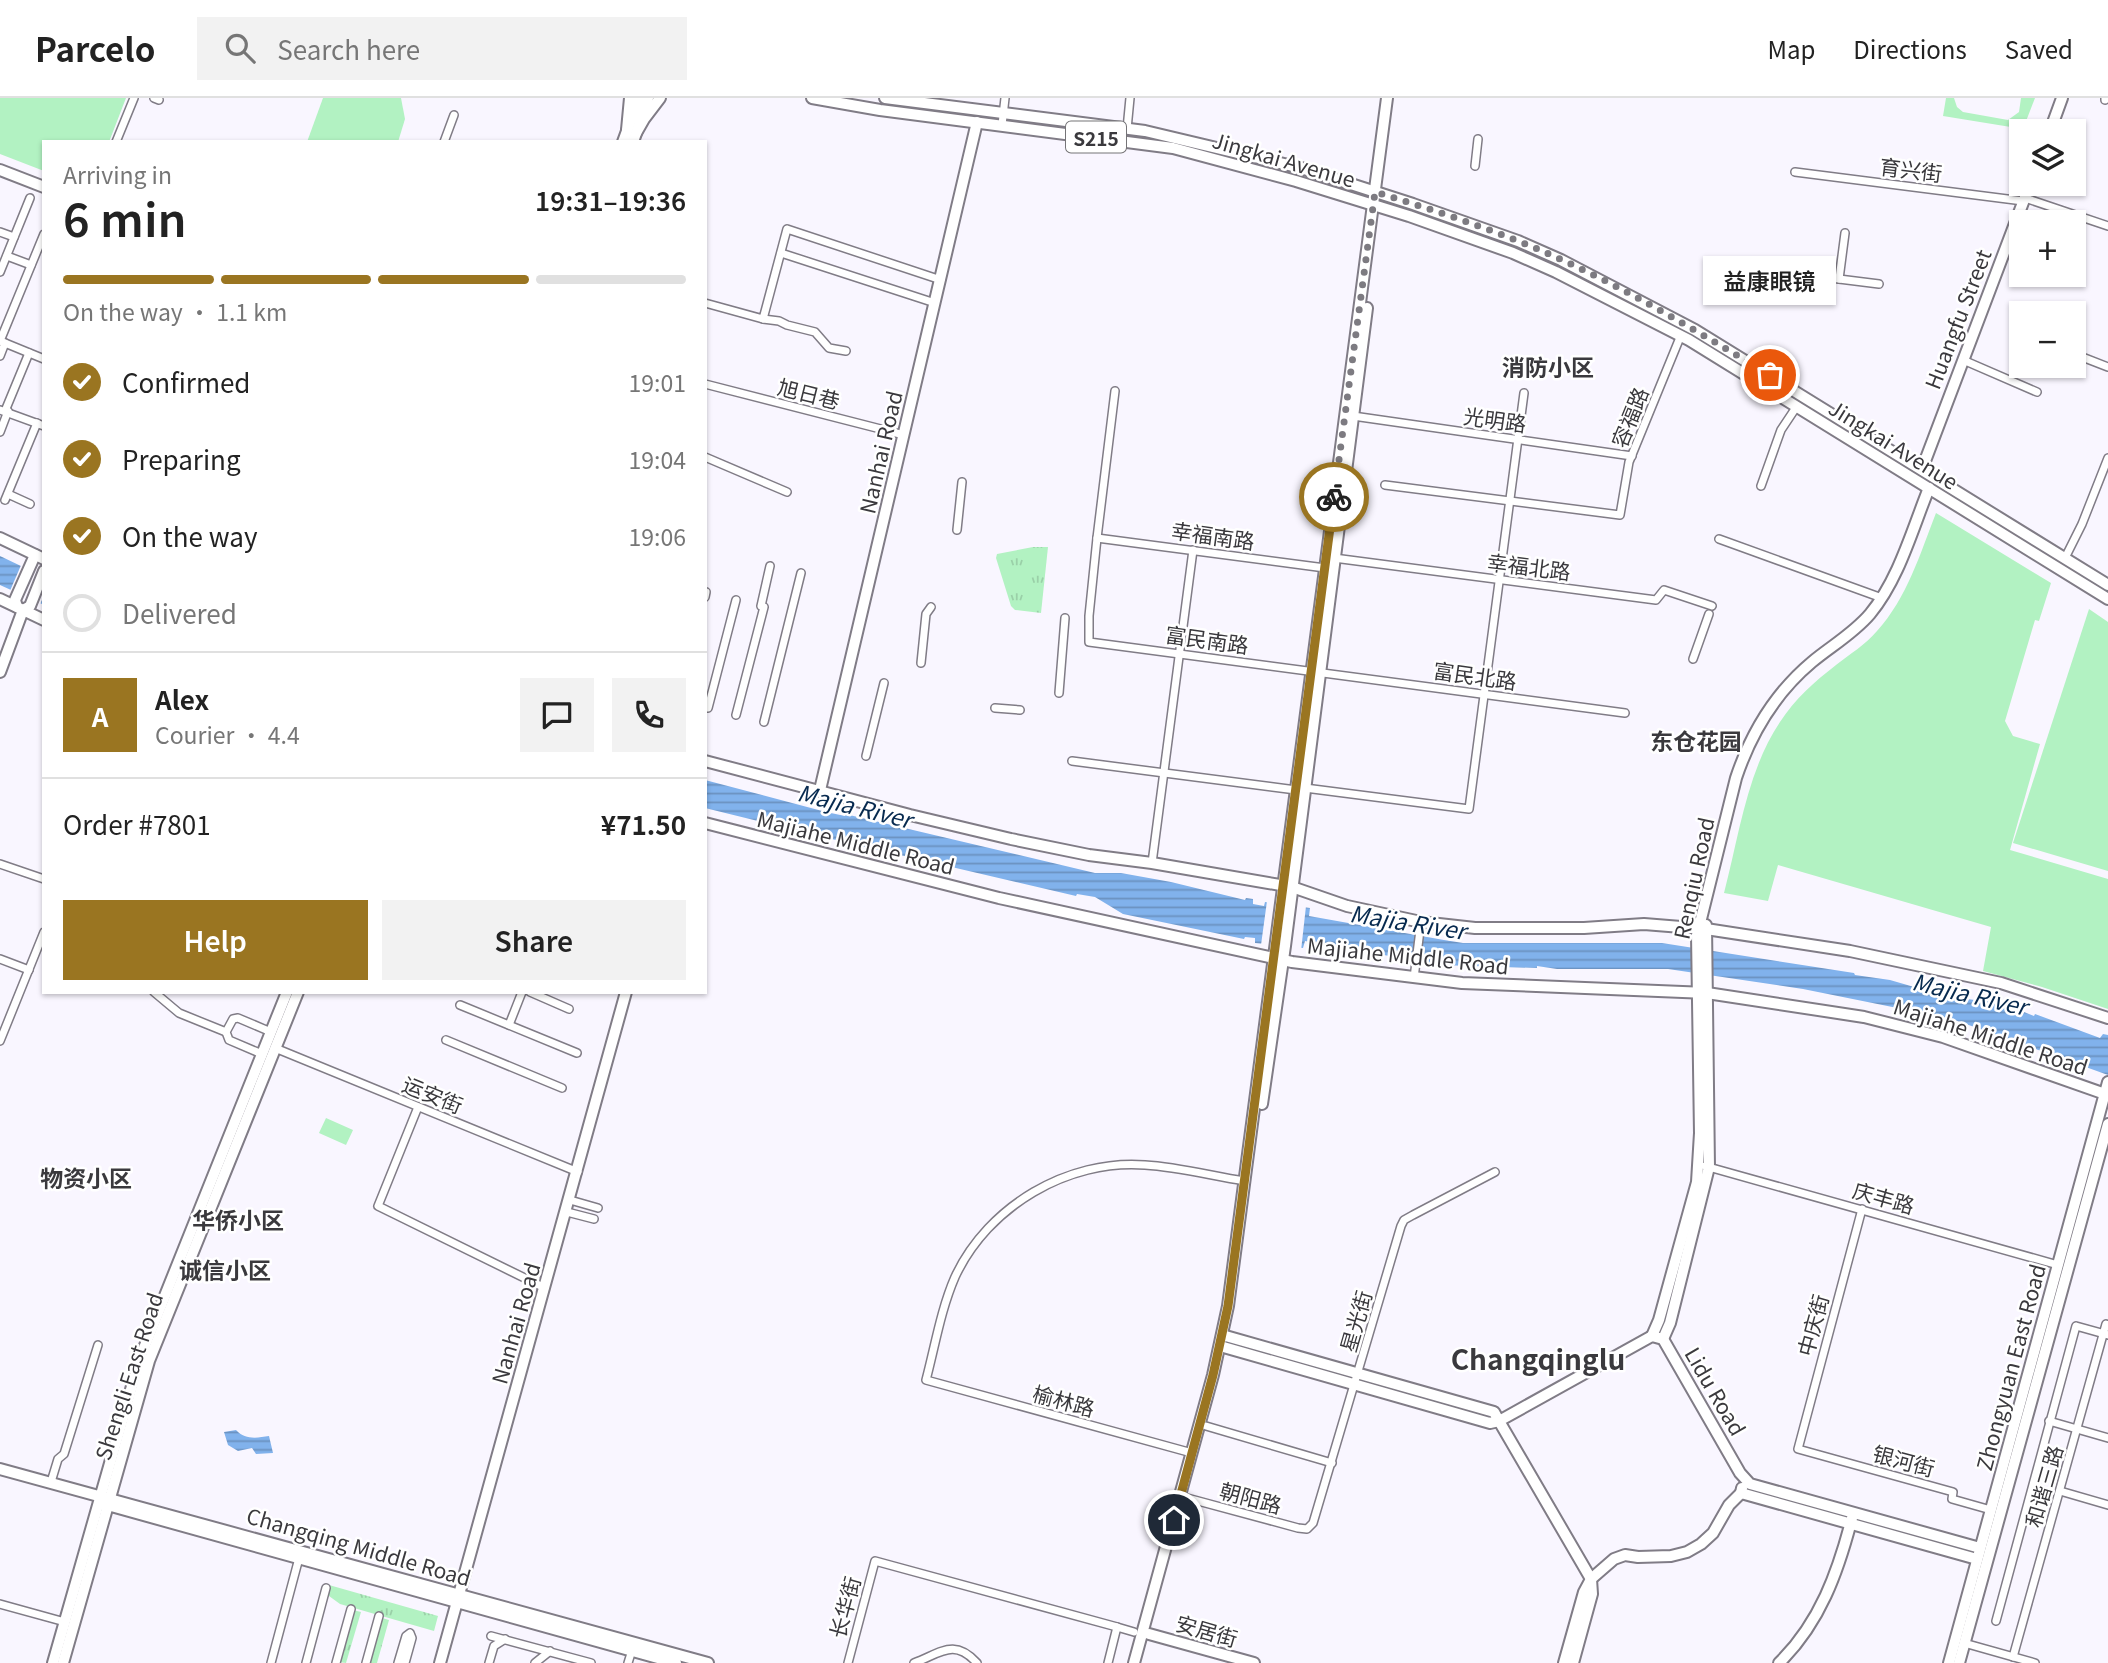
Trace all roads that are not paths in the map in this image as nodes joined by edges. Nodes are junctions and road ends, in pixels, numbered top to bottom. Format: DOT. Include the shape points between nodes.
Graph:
graph roads {
  1 [pos="134,98"];
  2 [pos="630,98"];
  3 [pos="639,98"];
  4 [pos="648,98"];
  5 [pos="660,98"];
  6 [pos="813,98"];
  7 [pos="885,98"];
  8 [pos="1005,98"];
  9 [pos="1130,98"];
  10 [pos="1387,98"];
  11 [pos="1394,98"];
  12 [pos="2063,98"];
  13 [pos="1003,113"];
  14 [pos="454,114"];
  15 [pos="2055,119"];
  16 [pos="977,122"];
  17 [pos="1002,125"];
  18 [pos="1127,129"];
  19 [pos="632,135"];
  20 [pos="1478,139"];
  21 [pos="117,140"];
  22 [pos="445,140"];
  23 [pos="1475,166"];
  24 [pos="0,170"];
  25 [pos="1795,173"];
  26 [pos="42,186"];
  27 [pos="1378,193"];
  28 [pos="2025,196"];
  29 [pos="30,198"];
  30 [pos="2024,199"];
  31 [pos="1377,206"];
  32 [pos="2108,226"];
  33 [pos="0,232"];
  34 [pos="1845,233"];
  35 [pos="14,237"];
  36 [pos="42,239"];
  37 [pos="781,253"];
  38 [pos="7,256"];
  39 [pos="31,265"];
  40 [pos="0,272"];
  41 [pos="1783,272"];
  42 [pos="1839,279"];
  43 [pos="940,280"];
  44 [pos="1879,284"];
  45 [pos="935,303"];
  46 [pos="707,304"];
  47 [pos="763,319"];
  48 [pos="1681,335"];
  49 [pos="2,342"];
  50 [pos="846,351"];
  51 [pos="29,353"];
  52 [pos="0,356"];
  53 [pos="42,358"];
  54 [pos="2086,358"];
  55 [pos="1963,360"];
  56 [pos="2108,367"];
  57 [pos="707,385"];
  58 [pos="1115,391"];
  59 [pos="2037,391"];
  60 [pos="1524,393"];
  61 [pos="1797,406"];
  62 [pos="4,411"];
  63 [pos="1353,416"];
  64 [pos="40,425"];
  65 [pos="0,432"];
  66 [pos="904,435"];
  67 [pos="1518,440"];
  68 [pos="1632,456"];
  69 [pos="707,458"];
  70 [pos="2108,460"];
  71 [pos="1922,469"];
  72 [pos="962,482"];
  73 [pos="1385,485"];
  74 [pos="1761,486"];
  75 [pos="1931,489"];
  76 [pos="786,492"];
  77 [pos="1510,501"];
  78 [pos="30,504"];
  79 [pos="957,530"];
  80 [pos="0,538"];
  81 [pos="1097,538"];
  82 [pos="1719,539"];
  83 [pos="1193,550"];
  84 [pos="37,558"];
  85 [pos="1334,558"];
  86 [pos="2065,558"];
  87 [pos="771,566"];
  88 [pos="1325,568"];
  89 [pos="801,573"];
  90 [pos="42,574"];
  91 [pos="2092,575"];
  92 [pos="2108,578"];
  93 [pos="1499,579"];
  94 [pos="2108,585"];
  95 [pos="1882,598"];
  96 [pos="0,599"];
  97 [pos="736,600"];
  98 [pos="2108,601"];
  99 [pos="21,606"];
  100 [pos="931,607"];
  101 [pos="1065,618"];
  102 [pos="42,619"];
  103 [pos="0,653"];
  104 [pos="1179,653"];
  105 [pos="1693,659"];
  106 [pos="921,663"];
  107 [pos="1316,671"];
  108 [pos="0,672"];
  109 [pos="884,683"];
  110 [pos="1059,693"];
  111 [pos="1484,694"];
  112 [pos="708,708"];
  113 [pos="995,708"];
  114 [pos="1020,710"];
  115 [pos="1625,713"];
  116 [pos="736,715"];
  117 [pos="764,722"];
  118 [pos="866,756"];
  119 [pos="1072,761"];
  120 [pos="707,762"];
  121 [pos="1164,773"];
  122 [pos="1300,789"];
  123 [pos="820,790"];
  124 [pos="707,824"];
  125 [pos="1152,863"];
  126 [pos="0,864"];
  127 [pos="42,878"];
  128 [pos="1288,886"];
  129 [pos="1421,925"];
  130 [pos="1702,932"];
  131 [pos="42,937"];
  132 [pos="0,959"];
  133 [pos="1279,960"];
  134 [pos="29,970"];
  135 [pos="1414,978"];
  136 [pos="1702,987"];
  137 [pos="156,994"];
  138 [pos="286,994"];
  139 [pos="297,994"];
  140 [pos="521,994"];
  141 [pos="535,994"];
  142 [pos="625,994"];
  143 [pos="460,1005"];
  144 [pos="569,1009"];
  145 [pos="2108,1018"];
  146 [pos="3,1024"];
  147 [pos="509,1025"];
  148 [pos="226,1032"];
  149 [pos="271,1032"];
  150 [pos="446,1040"];
  151 [pos="0,1041"];
  152 [pos="275,1048"];
  153 [pos="577,1053"];
  154 [pos="262,1054"];
  155 [pos="562,1088"];
  156 [pos="2107,1090"];
  157 [pos="418,1107"];
  158 [pos="2108,1124"];
  159 [pos="1704,1166"];
  160 [pos="578,1172"];
  161 [pos="1495,1172"];
  162 [pos="1245,1181"];
  163 [pos="568,1206"];
  164 [pos="598,1208"];
  165 [pos="1862,1209"];
  166 [pos="594,1219"];
  167 [pos="2058,1265"];
  168 [pos="545,1288"];
  169 [pos="2106,1324"];
  170 [pos="2106,1334"];
  171 [pos="1657,1337"];
  172 [pos="1224,1342"];
  173 [pos="98,1345"];
  174 [pos="1357,1379"];
  175 [pos="1499,1421"];
  176 [pos="2049,1421"];
  177 [pos="1206,1426"];
  178 [pos="2077,1429"];
  179 [pos="2108,1438"];
  180 [pos="1798,1449"];
  181 [pos="1192,1453"];
  182 [pos="1332,1462"];
  183 [pos="0,1469"];
  184 [pos="0,1476"];
  185 [pos="1744,1479"];
  186 [pos="51,1482"];
  187 [pos="2060,1491"];
  188 [pos="1741,1493"];
  189 [pos="1187,1498"];
  190 [pos="104,1501"];
  191 [pos="2108,1505"];
  192 [pos="1991,1510"];
  193 [pos="1853,1518"];
  194 [pos="1307,1529"];
  195 [pos="1979,1553"];
  196 [pos="299,1558"];
  197 [pos="1591,1579"];
  198 [pos="326,1588"];
  199 [pos="458,1598"];
  200 [pos="0,1604"];
  201 [pos="351,1609"];
  202 [pos="379,1616"];
  203 [pos="1996,1621"];
  204 [pos="65,1622"];
  205 [pos="1117,1627"];
  206 [pos="1134,1632"];
  207 [pos="1149,1634"];
  208 [pos="491,1636"];
  209 [pos="505,1639"];
  210 [pos="1964,1643"];
  211 [pos="632,1650"];
  212 [pos="550,1651"];
  213 [pos="2013,1657"];
  214 [pos="1233,1660"];
  215 [pos="919,1662"];
  216 [pos="53,1663"];
  217 [pos="63,1663"];
  218 [pos="271,1663"];
  219 [pos="307,1663"];
  220 [pos="336,1663"];
  221 [pos="366,1663"];
  222 [pos="398,1663"];
  223 [pos="405,1663"];
  224 [pos="440,1663"];
  225 [pos="489,1663"];
  226 [pos="535,1663"];
  227 [pos="591,1663"];
  228 [pos="628,1663"];
  229 [pos="676,1663"];
  230 [pos="708,1663"];
  231 [pos="848,1663"];
  232 [pos="977,1663"];
  233 [pos="1108,1663"];
  234 [pos="1134,1663"];
  235 [pos="1141,1663"];
  236 [pos="1254,1663"];
  237 [pos="1564,1663"];
  238 [pos="1573,1663"];
  239 [pos="1779,1663"];
  240 [pos="1949,1663"];
  241 [pos="1959,1663"];
  242 [pos="2035,1663"];
  1 -- 21 [label="street"];
  2 -- 19 [label="main road"];
  3 -- 19 [label="main road"];
  4 -- 19 [label="main road"];
  5 -- 19 [label="main road"];
  6 -- 16 [label="main road, Jingkai Avenue / S215"];
  7 -- 13 [label="main road, Jingkai Avenue / S215"];
  8 -- 13 [label="street"];
  9 -- 18 [label="street"];
  10 -- 27 [label="main road"];
  11 -- 27 [label="main road"];
  12 -- 15 [label="main road"];
  13 -- 17 [label="street"];
  13 -- 18 [label="main road, Jingkai Avenue / S215"];
  14 -- 22 [label="street"];
  16 -- 17 [label="main road, Jingkai Avenue / S215"];
  16 -- 43 [label="main road, Nanhai Road"];
  17 -- 31 [label="main road, Jingkai Avenue / S215" via="1173,148"];
  18 -- 27 [label="main road, Jingkai Avenue / S215" via="1257,157"];
  20 -- 23 [label="street"];
  24 -- 26 [label="main road"];
  25 -- 30 [label="street, 育兴街"];
  27 -- 31 [label="main road"];
  27 -- 71 [label="main road, Jingkai Avenue / S215" via="1518,241 1616,286"];
  28 -- 30 [label="main road, Huangfu Street"];
  29 -- 35 [label="street"];
  30 -- 32 [label="street, 育兴街"];
  30 -- 55 [label="main road, Huangfu Street"];
  31 -- 48 [label="main road, Jingkai Avenue / S215" via="1513,253"];
  31 -- 63 [label="main road"];
  31 -- 88 [label="main road"];
  33 -- 35 [label="street"];
  34 -- 42 [label="street"];
  35 -- 38 [label="street"];
  36 -- 39 [label="street"];
  37 -- 43 [label="street" via="787,229"];
  37 -- 45 [label="street"];
  37 -- 47 [label="street"];
  38 -- 39 [label="street"];
  38 -- 40 [label="street"];
  39 -- 49 [label="street"];
  41 -- 42 [label="street"];
  42 -- 44 [label="street"];
  43 -- 45 [label="main road, Nanhai Road"];
  45 -- 66 [label="main road, Nanhai Road"];
  46 -- 47 [label="street"];
  47 -- 50 [label="street" via="815,332 829,348"];
  48 -- 61 [label="main road, Jingkai Avenue / S215"];
  48 -- 68 [label="street, 容福路"];
  49 -- 51 [label="street"];
  49 -- 52 [label="street"];
  51 -- 53 [label="street"];
  51 -- 62 [label="street"];
  54 -- 56 [label="street"];
  55 -- 59 [label="street"];
  55 -- 71 [label="main road, Huangfu Street"];
  57 -- 66 [label="street, 旭日巷"];
  58 -- 81 [label="street"];
  60 -- 67 [label="street"];
  61 -- 74 [label="street" via="1781,430"];
  61 -- 75 [label="main road, Jingkai Avenue / S215"];
  62 -- 64 [label="street"];
  62 -- 65 [label="street"];
  63 -- 67 [label="street, 光明路"];
  63 -- 85 [label="main road"];
  64 -- 78 [label="street" via="7,497"];
  66 -- 123 [label="main road, Nanhai Road"];
  67 -- 68 [label="street, 光明路"];
  67 -- 77 [label="street"];
  68 -- 77 [label="street, 容福路" via="1620,515"];
  69 -- 76 [label="street"];
  70 -- 86 [label="street"];
  71 -- 86 [label="main road, Jingkai Avenue / S215"];
  72 -- 79 [label="street"];
  73 -- 77 [label="street"];
  75 -- 95 [label="main road, Renqiu Road"];
  75 -- 98 [label="main road, Jingkai Avenue / S215"];
  75 -- 130 [label="main road, Renqiu Road" via="1885,605 1857,637 1799,681 1760,735 1741,780"];
  77 -- 93 [label="street"];
  80 -- 84 [label="main road"];
  81 -- 83 [label="street, 幸福南路"];
  81 -- 104 [label="street, 富民南路" via="1089,642"];
  82 -- 95 [label="street"];
  83 -- 88 [label="street, 幸福南路"];
  83 -- 104 [label="street"];
  84 -- 99 [label="main road"];
  85 -- 93 [label="street, 幸福北路"];
  85 -- 107 [label="main road"];
  86 -- 91 [label="main road, Jingkai Avenue / S215"];
  87 -- 116 [label="street"];
  88 -- 107 [label="main road"];
  89 -- 117 [label="street"];
  90 -- 99 [label="main road"];
  91 -- 92 [label="main road"];
  91 -- 94 [label="main road, Jingkai Avenue / S215"];
  93 -- 105 [label="street, 幸福北路" via="1656,600 1664,590 1710,610"];
  93 -- 111 [label="street"];
  95 -- 130 [label="main road, Renqiu Road" via="1853,632 1796,677 1754,733 1735,778"];
  96 -- 99 [label="main road"];
  97 -- 112 [label="street"];
  99 -- 102 [label="main road"];
  99 -- 103 [label="main road"];
  99 -- 108 [label="main road"];
  100 -- 106 [label="street" via="926,614"];
  101 -- 110 [label="street"];
  104 -- 107 [label="street, 富民南路"];
  104 -- 121 [label="street"];
  107 -- 111 [label="street, 富民北路"];
  107 -- 122 [label="main road"];
  109 -- 118 [label="street"];
  111 -- 115 [label="street, 富民北路"];
  111 -- 122 [label="street" via="1469,809"];
  113 -- 114 [label="street"];
  119 -- 121 [label="street"];
  120 -- 123 [label="main road, Majiahe Middle Road"];
  121 -- 122 [label="street"];
  121 -- 125 [label="street"];
  122 -- 128 [label="main road"];
  123 -- 125 [label="main road, Majiahe Middle Road" via="1011,839"];
  124 -- 133 [label="main road, Majiahe Middle Road" via="999,898"];
  125 -- 128 [label="main road, Majiahe Middle Road"];
  126 -- 127 [label="street"];
  128 -- 129 [label="main road, Majiahe Middle Road"];
  128 -- 133 [label="main road"];
  129 -- 130 [label="main road, Majiahe Middle Road" via="1584,928 1644,924"];
  129 -- 135 [label="street"];
  130 -- 136 [label="main road, Renqiu Road"];
  130 -- 145 [label="main road, Majiahe Middle Road" via="1850,951 2001,983"];
  131 -- 134 [label="street"];
  132 -- 134 [label="street"];
  133 -- 135 [label="main road, Majiahe Middle Road"];
  133 -- 162 [label="main road"];
  133 -- 172 [label="main road" via="1237,1295"];
  134 -- 146 [label="street"];
  135 -- 136 [label="main road, Majiahe Middle Road"];
  136 -- 156 [label="main road, Majiahe Middle Road" via="1908,1028"];
  136 -- 159 [label="main road, Renqiu Road"];
  137 -- 148 [label="street" via="179,1013"];
  138 -- 149 [label="main road, Shengli East Road"];
  139 -- 152 [label="main road, Shengli East Road"];
  140 -- 147 [label="street"];
  141 -- 144 [label="street"];
  142 -- 160 [label="main road, Nanhai Road"];
  143 -- 147 [label="street"];
  146 -- 151 [label="street"];
  147 -- 153 [label="street"];
  148 -- 149 [label="street" via="237,1018"];
  148 -- 154 [label="street" via="229,1040"];
  149 -- 154 [label="main road, Shengli East Road"];
  150 -- 155 [label="street"];
  152 -- 157 [label="street, 运安街"];
  152 -- 190 [label="main road, Shengli East Road" via="162,1323"];
  154 -- 190 [label="main road, Shengli East Road" via="154,1320 131,1387"];
  156 -- 167 [label="main road, Zhongyuan East Road"];
  157 -- 160 [label="street, 运安街"];
  157 -- 168 [label="street" via="378,1206"];
  158 -- 210 [label="main road, Zhongyuan East Road"];
  159 -- 165 [label="street, 庆丰路"];
  159 -- 171 [label="main road, Renqiu Road" via="1673,1310"];
  160 -- 163 [label="main road, Nanhai Road"];
  161 -- 174 [label="street, 星光街" via="1404,1220"];
  162 -- 172 [label="main road"];
  162 -- 181 [label="street, 榆林路" via="1123,1164 1082,1170 1021,1200 986,1232 955,1277 926,1380"];
  163 -- 164 [label="street"];
  163 -- 166 [label="street"];
  163 -- 168 [label="main road, Nanhai Road"];
  165 -- 167 [label="street, 庆丰路"];
  165 -- 180 [label="street, 中庆街"];
  167 -- 192 [label="main road, Zhongyuan East Road"];
  168 -- 199 [label="main road, Nanhai Road"];
  169 -- 170 [label="street, 和谐三路"];
  170 -- 176 [label="street" via="2076,1326"];
  170 -- 178 [label="street, 和谐三路"];
  171 -- 175 [label="main road"];
  171 -- 185 [label="main road, Lidu Road"];
  172 -- 174 [label="main road"];
  172 -- 177 [label="main road"];
  172 -- 181 [label="main road"];
  173 -- 186 [label="street"];
  174 -- 175 [label="main road" via="1490,1423"];
  174 -- 182 [label="street, 星光街"];
  175 -- 197 [label="main road"];
  176 -- 178 [label="street"];
  176 -- 203 [label="street"];
  177 -- 182 [label="street"];
  177 -- 189 [label="main road"];
  178 -- 179 [label="street"];
  178 -- 187 [label="street, 和谐三路"];
  180 -- 192 [label="street, 银河街" via="1954,1492 1952,1499"];
  181 -- 234 [label="main road"];
  182 -- 194 [label="street, 星光街" via="1314,1523"];
  183 -- 186 [label="main road, Changqing Middle Road"];
  184 -- 190 [label="main road, Changqing Middle Road"];
  185 -- 188 [label="main road"];
  185 -- 193 [label="main road"];
  186 -- 190 [label="main road, Changqing Middle Road"];
  187 -- 191 [label="street"];
  187 -- 213 [label="street, 和谐三路"];
  188 -- 193 [label="main road"];
  188 -- 197 [label="main road" via="1701,1544 1671,1556 1625,1555"];
  189 -- 194 [label="street, 朝阳路"];
  189 -- 207 [label="main road"];
  190 -- 196 [label="main road, Changqing Middle Road"];
  190 -- 199 [label="main road, Changqing Middle Road"];
  190 -- 204 [label="main road, Shengli East Road"];
  190 -- 217 [label="main road, Shengli East Road"];
  192 -- 195 [label="main road, Zhongyuan East Road"];
  193 -- 195 [label="main road"];
  193 -- 239 [label="main road" via="1823,1603"];
  195 -- 240 [label="main road, Zhongyuan East Road"];
  196 -- 199 [label="main road, Changqing Middle Road"];
  196 -- 218 [label="street"];
  197 -- 237 [label="main road"];
  197 -- 238 [label="main road" via="1592,1594"];
  198 -- 219 [label="street"];
  199 -- 211 [label="main road, Changqing Middle Road"];
  199 -- 224 [label="main road, Nanhai Road"];
  199 -- 230 [label="main road, Changqing Middle Road"];
  200 -- 204 [label="street"];
  201 -- 220 [label="street"];
  202 -- 221 [label="street"];
  204 -- 216 [label="main road, Shengli East Road"];
  205 -- 206 [label="street"];
  205 -- 231 [label="street, 长华街" via="875,1561"];
  205 -- 233 [label="street"];
  207 -- 214 [label="main road, 安居街"];
  207 -- 235 [label="main road"];
  208 -- 209 [label="street"];
  209 -- 212 [label="street"];
  209 -- 225 [label="street" via="494,1646"];
  210 -- 213 [label="street"];
  210 -- 241 [label="main road, Zhongyuan East Road"];
  211 -- 228 [label="street"];
  211 -- 229 [label="main road, Changqing Middle Road"];
  212 -- 226 [label="street"];
  212 -- 227 [label="street"];
  213 -- 242 [label="street"];
  214 -- 236 [label="main road, 安居街"];
  215 -- 232 [label="street" via="951,1648 967,1653"];
  222 -- 223 [label="street" via="410,1633"];
}
